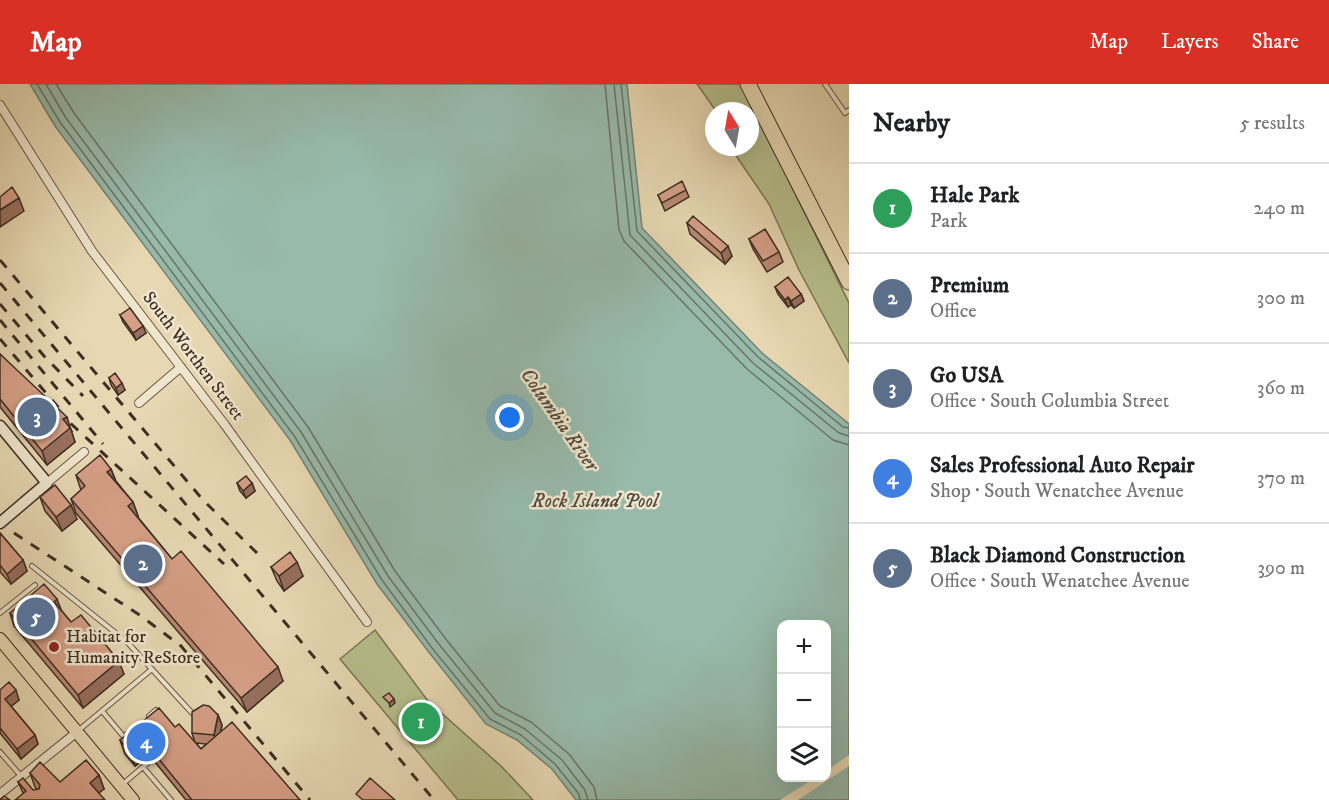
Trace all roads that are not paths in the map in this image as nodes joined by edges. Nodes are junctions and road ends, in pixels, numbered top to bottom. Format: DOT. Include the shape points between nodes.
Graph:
graph roads {
  1 [pos="748,84"];
  2 [pos="825,84"];
  3 [pos="0,105"];
  4 [pos="849,110"];
  5 [pos="849,282"];
  6 [pos="181,367"];
  7 [pos="139,403"];
  8 [pos="0,426"];
  9 [pos="84,452"];
  10 [pos="47,483"];
  11 [pos="0,523"];
  12 [pos="32,566"];
  13 [pos="35,585"];
  14 [pos="0,614"];
  15 [pos="367,622"];
  16 [pos="0,639"];
  17 [pos="152,669"];
  18 [pos="156,710"];
  19 [pos="102,711"];
  20 [pos="192,713"];
  21 [pos="140,723"];
  22 [pos="132,730"];
  23 [pos="77,732"];
  24 [pos="0,752"];
  25 [pos="157,755"];
  26 [pos="143,767"];
  27 [pos="21,777"];
  28 [pos="28,785"];
  29 [pos="121,786"];
  30 [pos="0,794"];
  31 [pos="132,800"];
  32 [pos="171,800"];
  1 -- 5 [label="highway"];
  2 -- 4 [label="lane" via="844,113"];
  3 -- 6 [label="street, South Worthen Street" via="92,251"];
  6 -- 7 [label="street"];
  6 -- 15 [label="street, South Worthen Street"];
  8 -- 10 [label="street"];
  9 -- 10 [label="street"];
  10 -- 11 [label="street"];
  12 -- 17 [label="lane" via="127,642"];
  13 -- 14 [label="lane"];
  16 -- 23 [label="main road"];
  17 -- 19 [label="lane"];
  17 -- 20 [label="lane"];
  18 -- 21 [label="lane"];
  19 -- 22 [label="lane" via="124,737"];
  19 -- 23 [label="lane"];
  23 -- 27 [label="street"];
  23 -- 29 [label="main road"];
  24 -- 27 [label="lane"];
  25 -- 26 [label="lane"];
  26 -- 29 [label="lane"];
  26 -- 32 [label="lane"];
  27 -- 28 [label="lane"];
  27 -- 30 [label="street"];
  29 -- 31 [label="main road"];
}
